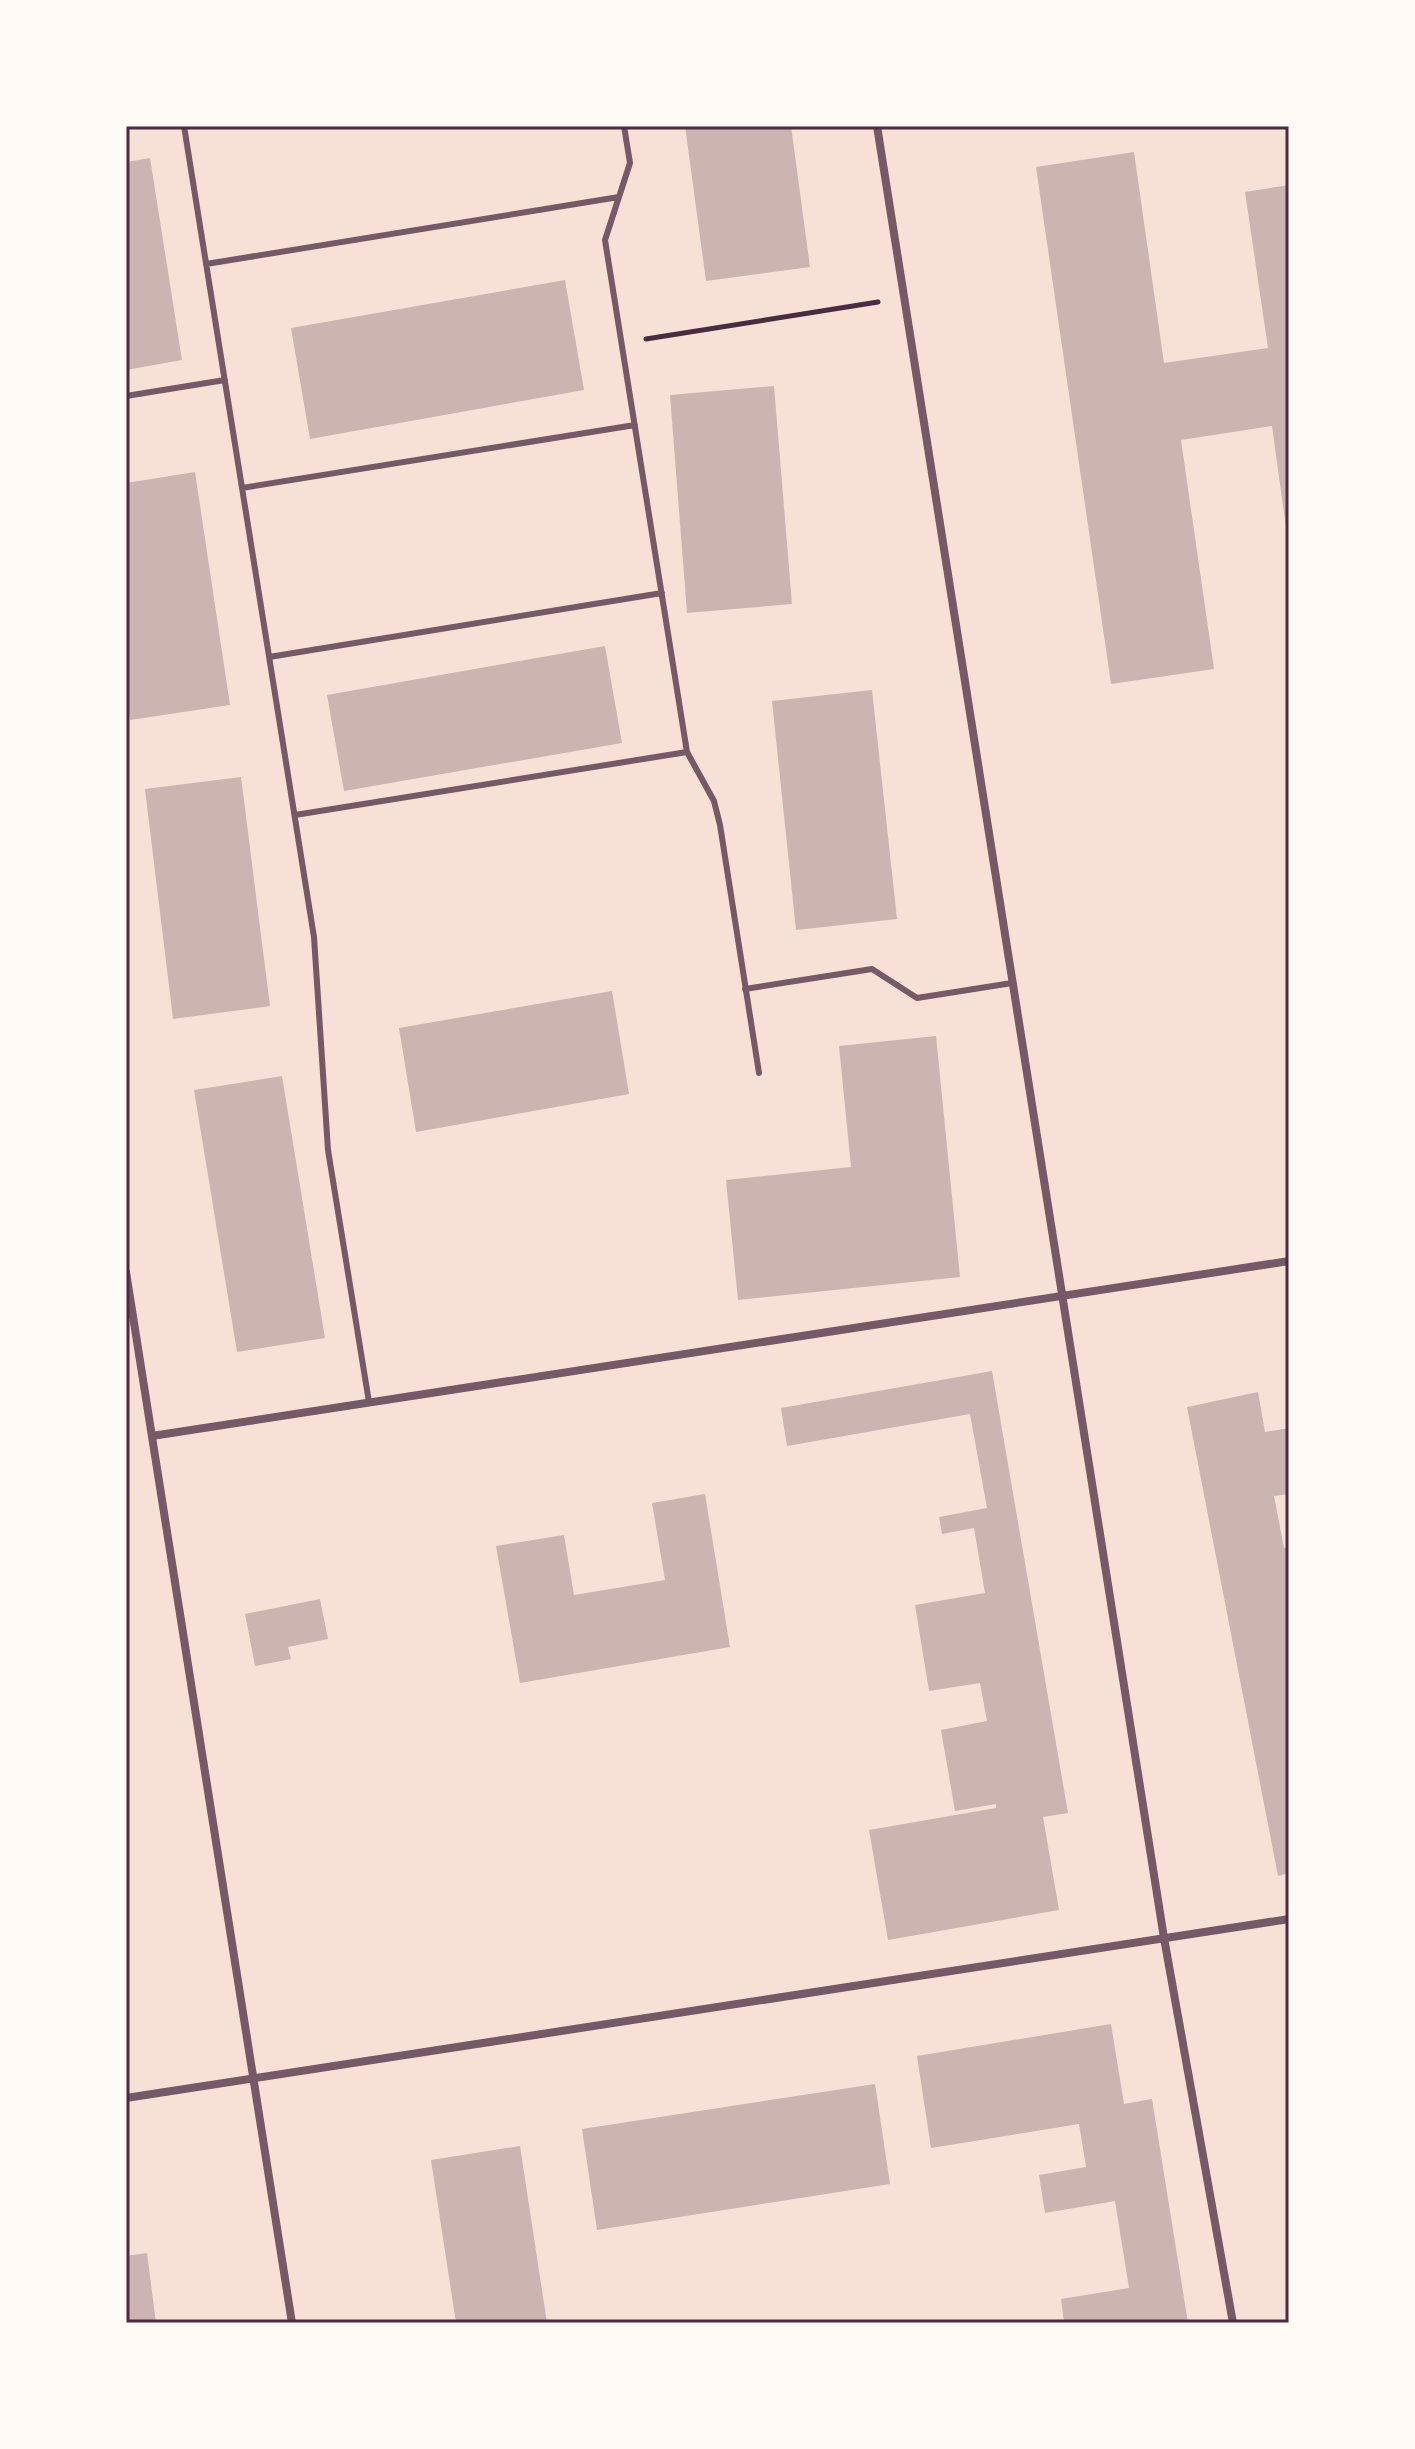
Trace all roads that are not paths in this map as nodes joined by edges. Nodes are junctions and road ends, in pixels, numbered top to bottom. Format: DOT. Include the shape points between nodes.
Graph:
graph roads {
  1 [pos="184,126"];
  2 [pos="624,126"];
  3 [pos="877,126"];
  4 [pos="619,197"];
  5 [pos="206,264"];
  6 [pos="225,380"];
  7 [pos="126,396"];
  8 [pos="635,425"];
  9 [pos="242,488"];
  10 [pos="662,593"];
  11 [pos="269,657"];
  12 [pos="687,752"];
  13 [pos="295,815"];
  14 [pos="1012,983"];
  15 [pos="745,989"];
  16 [pos="759,1073"];
  17 [pos="1289,1261"];
  18 [pos="126,1272"];
  19 [pos="1062,1296"];
  20 [pos="369,1402"];
  21 [pos="152,1436"];
  22 [pos="1289,1919"];
  23 [pos="1164,1938"];
  24 [pos="253,2078"];
  25 [pos="126,2098"];
  26 [pos="292,2323"];
  27 [pos="1233,2323"];
  1 -- 5 [label="lane"];
  2 -- 4 [label="lane" via="630,163"];
  3 -- 14 [label="street"];
  4 -- 5 [label="lane"];
  4 -- 8 [label="lane" via="605,240"];
  5 -- 6 [label="lane"];
  6 -- 7 [label="lane"];
  6 -- 9 [label="lane"];
  8 -- 9 [label="lane"];
  8 -- 10 [label="lane"];
  9 -- 11 [label="lane"];
  10 -- 11 [label="lane"];
  10 -- 12 [label="lane"];
  11 -- 13 [label="lane"];
  12 -- 13 [label="lane"];
  12 -- 15 [label="lane" via="714,801 720,825"];
  13 -- 20 [label="lane" via="314,937 328,1150"];
  14 -- 15 [label="lane" via="917,998 872,969"];
  14 -- 19 [label="street"];
  15 -- 16 [label="lane"];
  17 -- 19 [label="street"];
  18 -- 21 [label="street"];
  19 -- 20 [label="street"];
  19 -- 23 [label="street"];
  20 -- 21 [label="street"];
  21 -- 24 [label="street"];
  22 -- 23 [label="street"];
  23 -- 24 [label="street"];
  23 -- 27 [label="street"];
  24 -- 25 [label="street"];
  24 -- 26 [label="street"];
}
